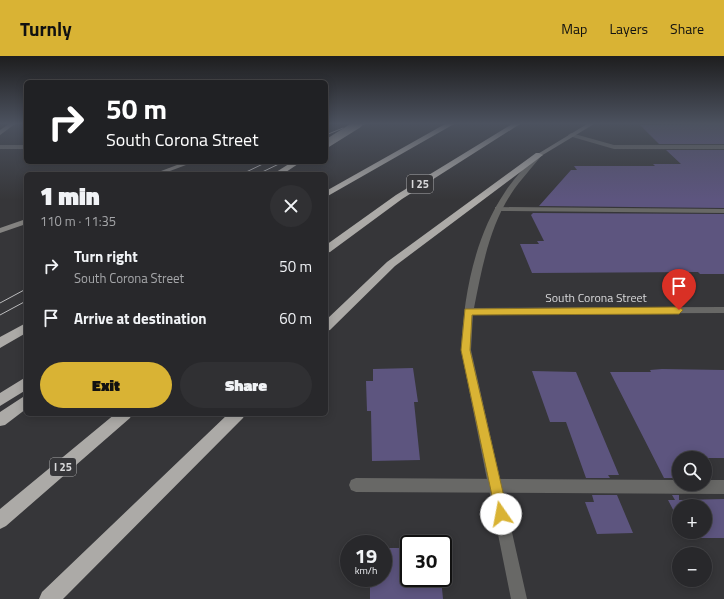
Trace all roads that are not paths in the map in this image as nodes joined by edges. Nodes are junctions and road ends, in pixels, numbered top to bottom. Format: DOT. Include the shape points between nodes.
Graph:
graph roads {
  1 [pos="406,149"];
  2 [pos="477,149"];
  3 [pos="547,149"];
  4 [pos="539,154"];
  5 [pos="185,164"];
  6 [pos="294,164"];
  7 [pos="162,172"];
  8 [pos="280,172"];
  9 [pos="328,193"];
  10 [pos="498,209"];
  11 [pos="724,210"];
  12 [pos="24,222"];
  13 [pos="0,231"];
  14 [pos="328,249"];
  15 [pos="724,310"];
  16 [pos="468,311"];
  17 [pos="328,326"];
  18 [pos="24,329"];
  19 [pos="0,343"];
  20 [pos="24,384"];
  21 [pos="0,400"];
  22 [pos="24,402"];
  23 [pos="123,416"];
  24 [pos="236,416"];
  25 [pos="0,420"];
  26 [pos="356,484"];
  27 [pos="495,486"];
  28 [pos="724,487"];
  29 [pos="0,520"];
  30 [pos="49,599"];
  31 [pos="519,599"];
  1 -- 9 [label="highway"];
  2 -- 14 [label="highway, I 25" via="399,198"];
  3 -- 4 [label="main road"];
  4 -- 10 [label="street"];
  4 -- 17 [label="highway" via="391,264"];
  5 -- 7 [label="main road"];
  6 -- 8 [label="highway"];
  10 -- 11 [label="street"];
  10 -- 16 [label="street" via="482,248"];
  12 -- 13 [label="main road"];
  15 -- 16 [label="street, South Corona Street"];
  16 -- 27 [label="street" via="466,350"];
  18 -- 19 [label="highway"];
  20 -- 21 [label="highway"];
  22 -- 25 [label="highway"];
  23 -- 29 [label="highway, I 25"];
  24 -- 30 [label="highway"];
  26 -- 27 [label="street"];
  27 -- 28 [label="street"];
  27 -- 31 [label="street"];
}
